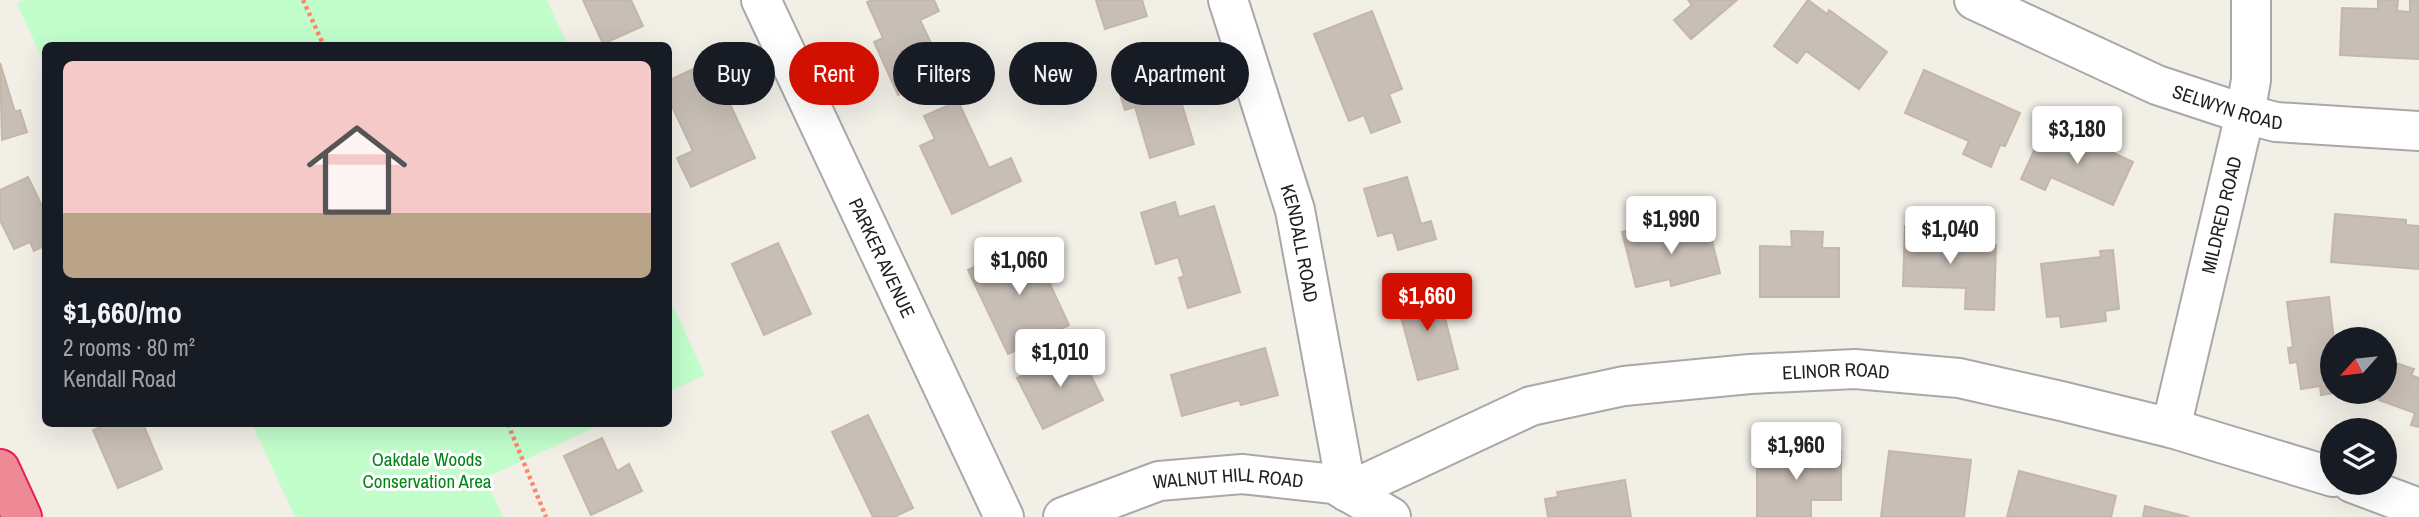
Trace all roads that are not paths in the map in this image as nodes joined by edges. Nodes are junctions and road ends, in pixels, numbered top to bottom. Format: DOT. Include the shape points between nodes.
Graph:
graph roads {
  1 [pos="761,0"];
  2 [pos="1228,0"];
  3 [pos="1974,0"];
  4 [pos="2251,0"];
  5 [pos="2245,114"];
  6 [pos="2419,131"];
  7 [pos="2171,428"];
  8 [pos="0,449"];
  9 [pos="2320,473"];
  10 [pos="1347,492"];
  11 [pos="12,495"];
  12 [pos="2384,495"];
  13 [pos="2419,508"];
  14 [pos="1004,517"];
  15 [pos="1063,517"];
  16 [pos="1391,517"];
  1 -- 14 [label="street, PARKER AVENUE"];
  2 -- 10 [label="street, KENDALL ROAD" via="1295,210"];
  3 -- 5 [label="street, SELWYN ROAD" via="2157,85"];
  4 -- 5 [label="street, MILDRED ROAD" via="2251,80"];
  5 -- 6 [label="street, SELWYN ROAD" via="2276,122"];
  5 -- 7 [label="street, MILDRED ROAD"];
  7 -- 9 [label="street, ELINOR ROAD"];
  7 -- 10 [label="street, ELINOR ROAD" via="1959,378 1855,369 1750,374 1624,386 1531,406"];
  8 -- 11 [label="highway"];
  10 -- 15 [label="street, WALNUT HILL ROAD" via="1334,484 1242,474 1159,481"];
  10 -- 16 [label="street, WALNUT HILL ROAD"];
  12 -- 13 [label="street"];
}
